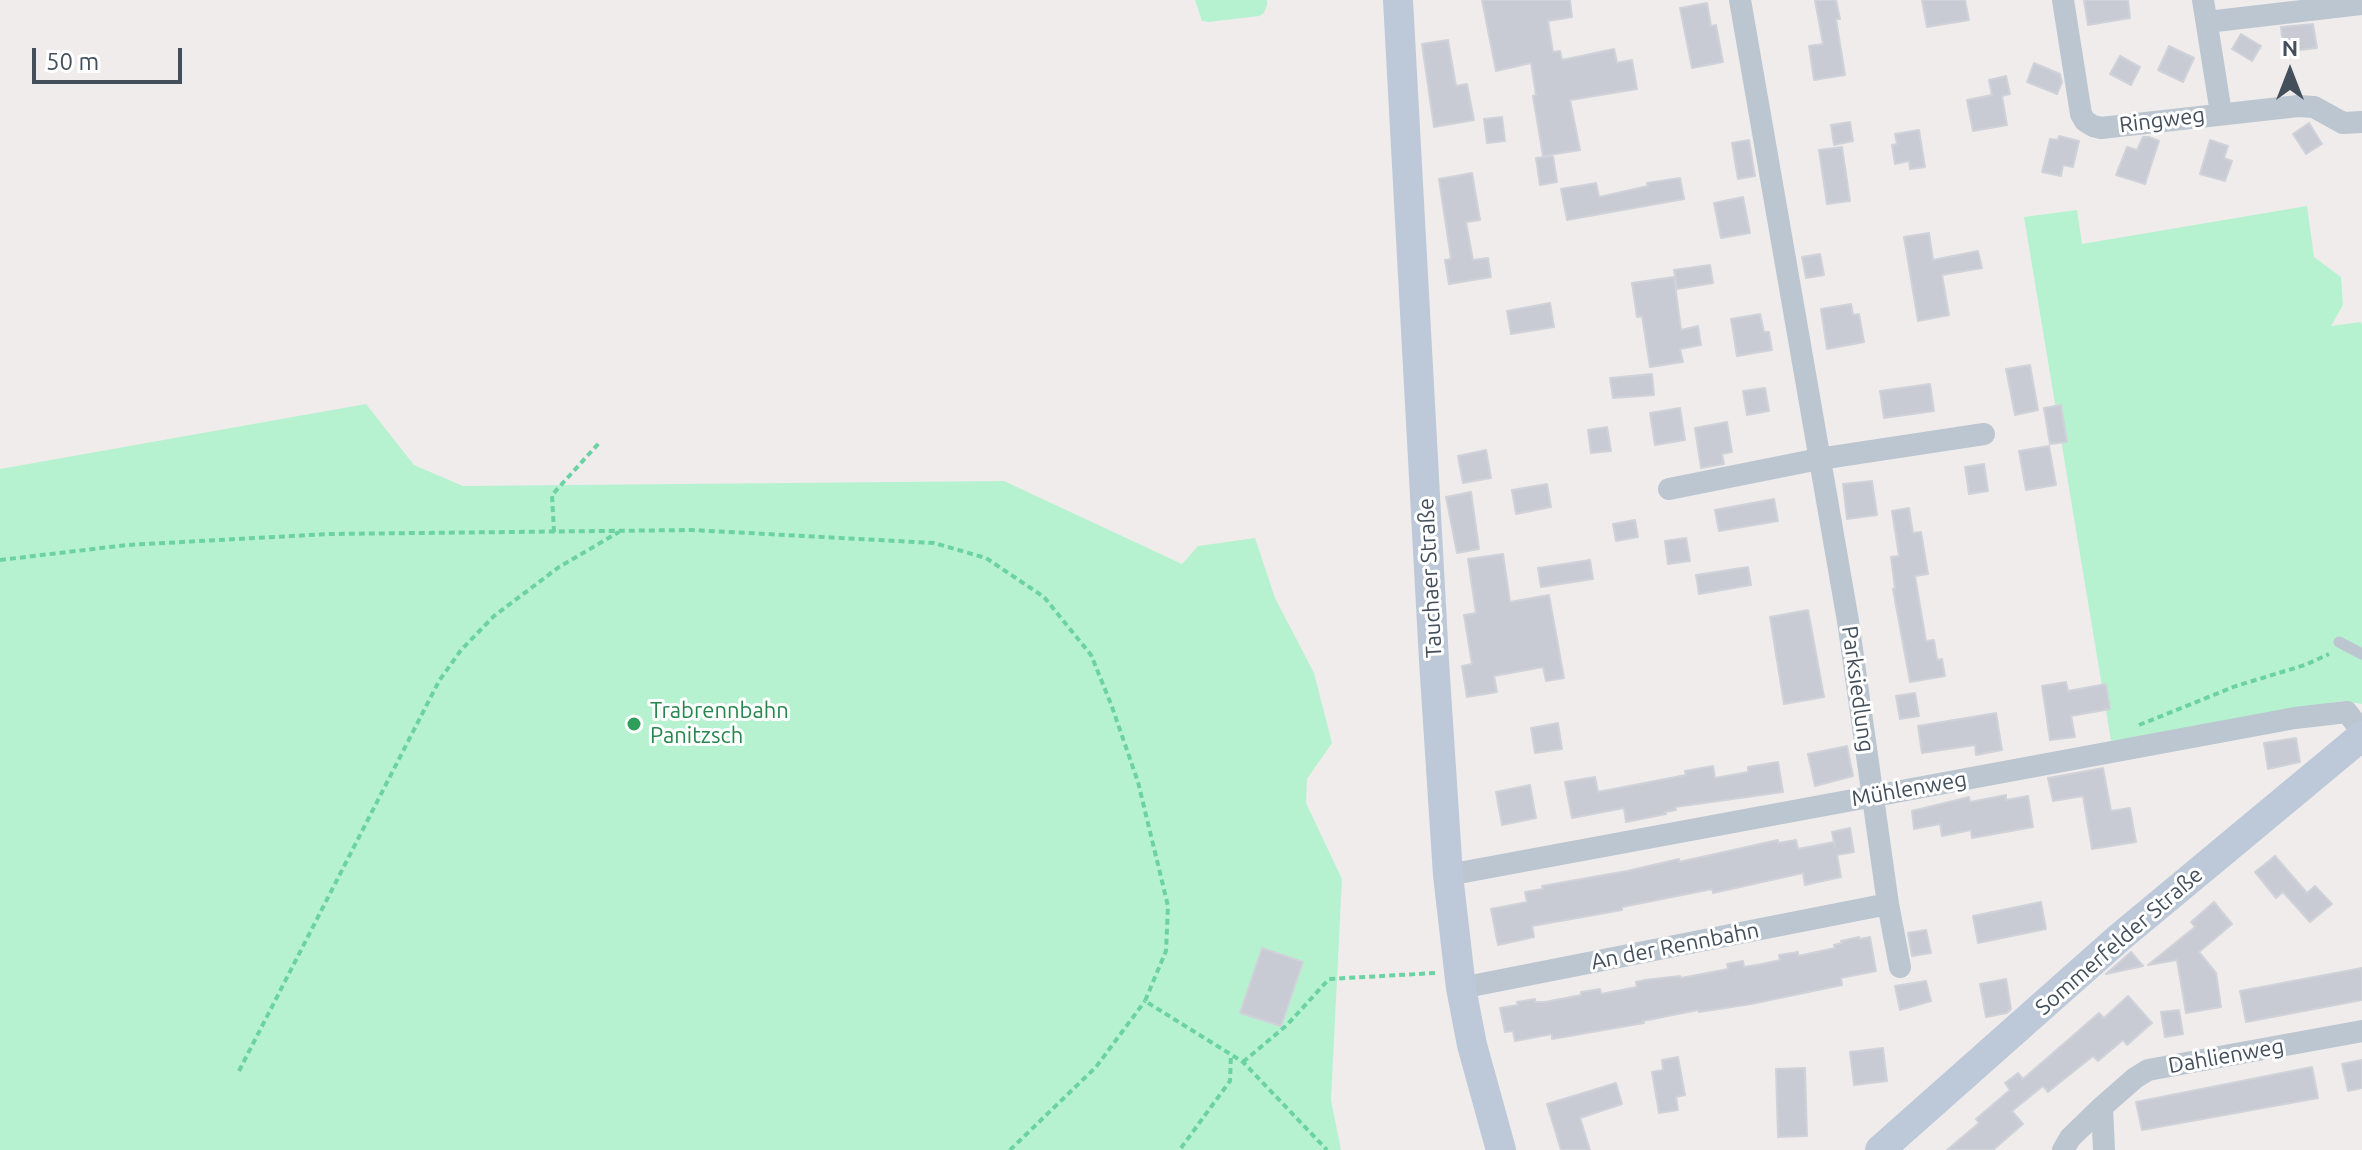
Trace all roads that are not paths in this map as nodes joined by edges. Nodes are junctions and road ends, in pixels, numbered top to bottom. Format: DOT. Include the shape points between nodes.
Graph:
graph roads {
  1 [pos="1398,0"];
  2 [pos="1740,0"];
  3 [pos="2063,0"];
  4 [pos="2362,4"];
  5 [pos="2205,11"];
  6 [pos="2221,113"];
  7 [pos="2362,122"];
  8 [pos="1984,434"];
  9 [pos="1819,459"];
  10 [pos="1669,489"];
  11 [pos="2342,644"];
  12 [pos="2362,654"];
  13 [pos="2362,734"];
  14 [pos="1873,795"];
  15 [pos="1448,875"];
  16 [pos="1888,904"];
  17 [pos="1900,967"];
  18 [pos="1460,978"];
  19 [pos="2362,1031"];
  20 [pos="2102,1107"];
  21 [pos="1896,1145"];
  22 [pos="1501,1150"];
  23 [pos="2063,1150"];
  24 [pos="2104,1150"];
  1 -- 15 [label="street, Tauchaer Straße"];
  2 -- 9 [label="street, Parksiedlung"];
  3 -- 6 [label="street, Ringweg" via="2085,121 2101,128"];
  4 -- 5 [label="street, Ringweg"];
  5 -- 6 [label="street, Ringweg"];
  6 -- 7 [label="street, Ringweg" via="2308,106 2343,123"];
  8 -- 9 [label="street"];
  9 -- 10 [label="street"];
  9 -- 14 [label="street, Parksiedlung"];
  11 -- 12 [label="lane"];
  13 -- 14 [label="street, Mühlenweg" via="2347,712 2295,718"];
  13 -- 21 [label="street, Sommerfelder Straße" via="2119,938"];
  14 -- 15 [label="street, Mühlenweg"];
  14 -- 16 [label="street, Parksiedlung"];
  15 -- 18 [label="street, Tauchaer Straße"];
  16 -- 17 [label="street, Parksiedlung"];
  16 -- 18 [label="street, An der Rennbahn"];
  18 -- 22 [label="street, Tauchaer Straße"];
  19 -- 20 [label="street, Dahlienweg" via="2148,1070"];
  20 -- 23 [label="street, Dahlienweg"];
  20 -- 24 [label="street"];
}
